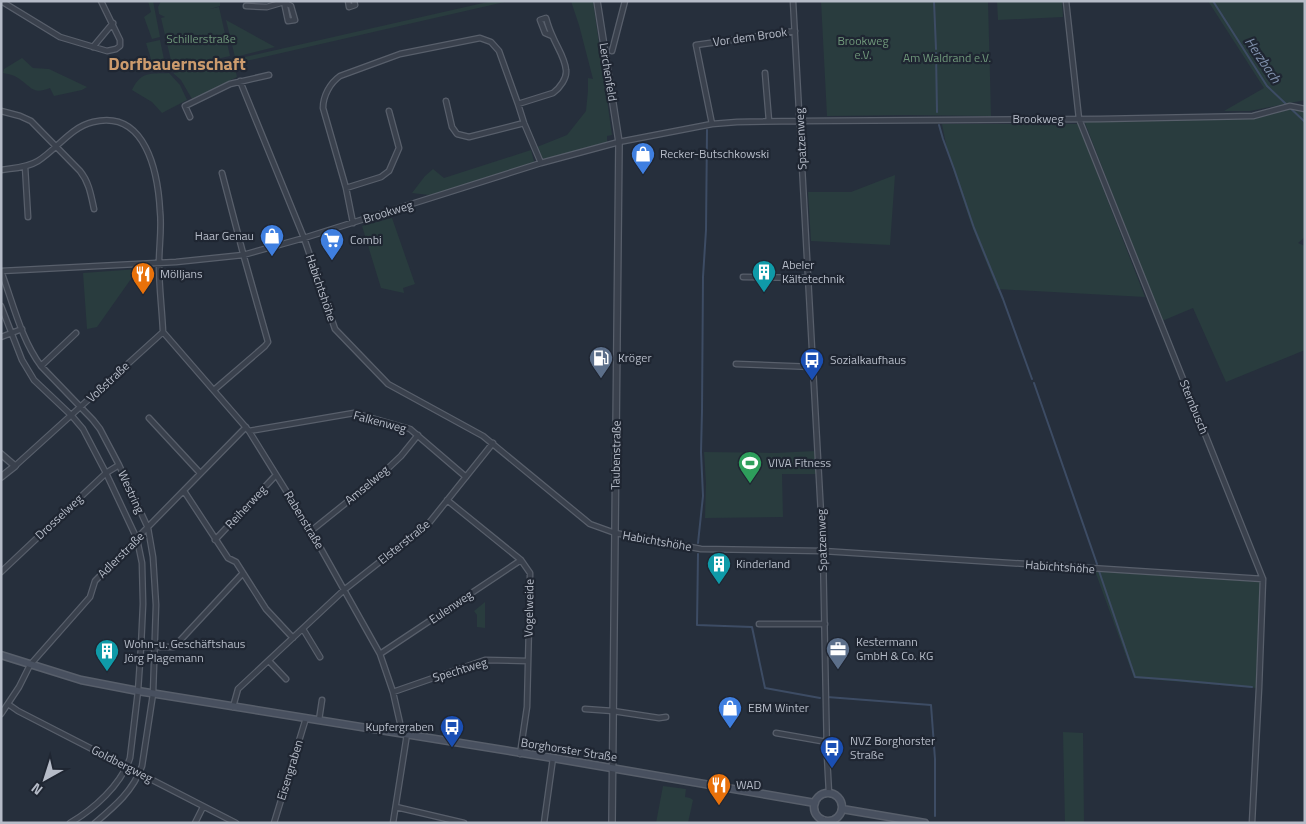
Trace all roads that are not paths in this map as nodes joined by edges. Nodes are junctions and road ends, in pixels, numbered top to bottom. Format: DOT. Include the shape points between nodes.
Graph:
graph roads {
  1 [pos="1,1"];
  2 [pos="101,1"];
  3 [pos="348,1"];
  4 [pos="354,1"];
  5 [pos="597,1"];
  6 [pos="625,1"];
  7 [pos="793,1"];
  8 [pos="1066,1"];
  9 [pos="284,2"];
  10 [pos="246,6"];
  11 [pos="113,23"];
  12 [pos="795,30"];
  13 [pos="552,36"];
  14 [pos="93,47"];
  15 [pos="612,51"];
  16 [pos="765,73"];
  17 [pos="269,75"];
  18 [pos="240,82"];
  19 [pos="446,101"];
  20 [pos="518,104"];
  21 [pos="1305,109"];
  22 [pos="1,111"];
  23 [pos="389,111"];
  24 [pos="190,117"];
  25 [pos="1079,119"];
  26 [pos="769,121"];
  27 [pos="800,121"];
  28 [pos="524,123"];
  29 [pos="712,124"];
  30 [pos="619,142"];
  31 [pos="56,147"];
  32 [pos="541,163"];
  33 [pos="25,166"];
  34 [pos="1,170"];
  35 [pos="222,173"];
  36 [pos="346,188"];
  37 [pos="94,209"];
  38 [pos="28,217"];
  39 [pos="353,223"];
  40 [pos="304,238"];
  41 [pos="243,255"];
  42 [pos="159,263"];
  43 [pos="1,271"];
  44 [pos="743,277"];
  45 [pos="808,278"];
  46 [pos="1,306"];
  47 [pos="22,329"];
  48 [pos="163,332"];
  49 [pos="12,333"];
  50 [pos="76,333"];
  51 [pos="1,336"];
  52 [pos="736,364"];
  53 [pos="41,366"];
  54 [pos="814,367"];
  55 [pos="214,390"];
  56 [pos="81,407"];
  57 [pos="72,416"];
  58 [pos="149,418"];
  59 [pos="248,429"];
  60 [pos="418,435"];
  61 [pos="493,443"];
  62 [pos="1,454"];
  63 [pos="119,465"];
  64 [pos="15,466"];
  65 [pos="106,473"];
  66 [pos="200,473"];
  67 [pos="276,475"];
  68 [pos="466,477"];
  69 [pos="1,478"];
  70 [pos="184,491"];
  71 [pos="447,500"];
  72 [pos="148,528"];
  73 [pos="311,531"];
  74 [pos="616,533"];
  75 [pos="137,539"];
  76 [pos="215,540"];
  77 [pos="823,551"];
  78 [pos="521,560"];
  79 [pos="1,572"];
  80 [pos="243,573"];
  81 [pos="1263,579"];
  82 [pos="344,590"];
  83 [pos="759,624"];
  84 [pos="825,624"];
  85 [pos="303,629"];
  86 [pos="293,638"];
  87 [pos="141,646"];
  88 [pos="155,646"];
  89 [pos="380,654"];
  90 [pos="1,655"];
  91 [pos="320,657"];
  92 [pos="268,661"];
  93 [pos="528,661"];
  94 [pos="30,665"];
  95 [pos="286,679"];
  96 [pos="138,692"];
  97 [pos="393,692"];
  98 [pos="153,694"];
  99 [pos="322,700"];
  100 [pos="8,704"];
  101 [pos="233,707"];
  102 [pos="585,709"];
  103 [pos="613,711"];
  104 [pos="1,714"];
  105 [pos="666,717"];
  106 [pos="306,718"];
  107 [pos="319,720"];
  108 [pos="776,732"];
  109 [pos="404,734"];
  110 [pos="827,742"];
  111 [pos="520,754"];
  112 [pos="553,758"];
  113 [pos="127,766"];
  114 [pos="612,768"];
  115 [pos="139,773"];
  116 [pos="829,793"];
  117 [pos="815,804"];
  118 [pos="204,806"];
  119 [pos="396,807"];
  120 [pos="842,809"];
  121 [pos="823,821"];
  122 [pos="70,823"];
  123 [pos="95,823"];
  124 [pos="195,823"];
  125 [pos="236,823"];
  126 [pos="274,823"];
  127 [pos="393,823"];
  128 [pos="464,823"];
  129 [pos="544,823"];
  130 [pos="612,823"];
  131 [pos="924,823"];
  132 [pos="1252,823"];
  1 -- 14 [label="street" via="60,38"];
  2 -- 11 [label="street"];
  3 -- 4 [label="street" via="349,7 355,5"];
  5 -- 30 [label="street, Lerchenfeld"];
  6 -- 15 [label="street"];
  7 -- 12 [label="street, Spatzenweg"];
  8 -- 25 [label="street, Sternbusch"];
  9 -- 10 [label="street" via="267,7"];
  11 -- 14 [label="street"];
  11 -- 14 [label="street" via="120,46 108,51"];
  12 -- 27 [label="street, Spatzenweg"];
  12 -- 29 [label="street, Vor dem Brook" via="696,45"];
  13 -- 20 [label="street" via="564,61 566,76 553,92"];
  16 -- 26 [label="street"];
  17 -- 18 [label="street"];
  18 -- 24 [label="street" via="185,106"];
  18 -- 40 [label="street"];
  19 -- 28 [label="street" via="452,127 457,134 468,137"];
  20 -- 28 [label="street"];
  20 -- 36 [label="street" via="498,49 480,38 400,54 340,76 334,80 323,100 323,108"];
  21 -- 25 [label="street, Brookweg" via="1287,106 1253,116"];
  22 -- 31 [label="street" via="31,121"];
  23 -- 36 [label="street" via="399,148 388,171 382,177"];
  25 -- 27 [label="street, Brookweg"];
  25 -- 81 [label="street, Sternbusch"];
  26 -- 27 [label="street, Brookweg"];
  26 -- 29 [label="street, Brookweg"];
  27 -- 45 [label="street, Spatzenweg"];
  28 -- 32 [label="street"];
  29 -- 30 [label="street, Brookweg"];
  30 -- 32 [label="street, Brookweg"];
  30 -- 74 [label="street, Taubenstraße"];
  31 -- 33 [label="street" via="37,162"];
  31 -- 37 [label="street" via="86,178"];
  31 -- 42 [label="street" via="78,128 91,122 109,120 135,131 155,168 161,211"];
  32 -- 39 [label="street, Brookweg"];
  33 -- 34 [label="street"];
  33 -- 38 [label="street"];
  35 -- 41 [label="street"];
  36 -- 39 [label="street"];
  39 -- 40 [label="street, Brookweg"];
  40 -- 41 [label="street, Brookweg"];
  40 -- 61 [label="street, Habichtshöhe" via="335,329 388,384"];
  41 -- 42 [label="street, Brookweg"];
  41 -- 55 [label="street" via="268,342"];
  42 -- 43 [label="street, Brookweg"];
  42 -- 48 [label="street"];
  43 -- 47 [label="street, Westring"];
  44 -- 45 [label="street"];
  45 -- 54 [label="street, Spatzenweg"];
  46 -- 49 [label="street, Westring"];
  47 -- 49 [label="street"];
  47 -- 53 [label="street, Westring"];
  48 -- 55 [label="street, Rabenstraße"];
  48 -- 56 [label="street, Voßstraße"];
  49 -- 51 [label="street"];
  49 -- 57 [label="street, Westring" via="34,380"];
  50 -- 53 [label="street"];
  52 -- 54 [label="street"];
  53 -- 56 [label="street, Westring"];
  54 -- 77 [label="street, Spatzenweg"];
  55 -- 59 [label="street, Rabenstraße"];
  56 -- 57 [label="street, Voßstraße"];
  56 -- 63 [label="street, Westring" via="100,429"];
  57 -- 64 [label="street, Voßstraße"];
  57 -- 65 [label="street, Westring" via="84,429"];
  58 -- 66 [label="street"];
  59 -- 60 [label="street, Falkenweg" via="354,413 410,429"];
  59 -- 66 [label="street, Adlerstraße"];
  59 -- 67 [label="street, Rabenstraße"];
  60 -- 68 [label="street, Falkenweg"];
  60 -- 73 [label="street, Amselweg" via="382,474"];
  61 -- 68 [label="street, Elsterstraße"];
  61 -- 74 [label="street, Habichtshöhe" via="590,524"];
  62 -- 64 [label="street"];
  63 -- 65 [label="street, Drosselweg"];
  63 -- 72 [label="street, Westring"];
  64 -- 69 [label="street, Voßstraße"];
  65 -- 75 [label="street, Westring"];
  65 -- 79 [label="street, Drosselweg"];
  66 -- 70 [label="street, Adlerstraße"];
  67 -- 73 [label="street, Rabenstraße"];
  67 -- 76 [label="street, Reiherweg"];
  68 -- 71 [label="street, Elsterstraße"];
  70 -- 72 [label="street, Adlerstraße"];
  70 -- 76 [label="street"];
  71 -- 78 [label="street, Vogelweide"];
  71 -- 82 [label="street, Elsterstraße" via="429,523"];
  72 -- 75 [label="street, Adlerstraße"];
  72 -- 88 [label="street, Westring" via="154,566"];
  73 -- 82 [label="street, Rabenstraße"];
  74 -- 77 [label="street, Habichtshöhe" via="701,548"];
  74 -- 103 [label="street, Taubenstraße"];
  75 -- 87 [label="street, Westring" via="142,563"];
  75 -- 94 [label="street, Adlerstraße" via="95,581 90,597"];
  76 -- 80 [label="street"];
  77 -- 81 [label="street, Habichtshöhe"];
  77 -- 84 [label="street, Spatzenweg"];
  78 -- 89 [label="street, Eulenweg"];
  78 -- 93 [label="street, Vogelweide" via="530,573"];
  80 -- 86 [label="street" via="266,609"];
  80 -- 88 [label="street" via="174,647"];
  81 -- 132 [label="street, Sternbusch"];
  82 -- 85 [label="street, Elsterstraße"];
  82 -- 89 [label="street, Rabenstraße"];
  83 -- 84 [label="street"];
  84 -- 110 [label="street, Spatzenweg"];
  85 -- 86 [label="street, Elsterstraße"];
  85 -- 91 [label="street"];
  86 -- 92 [label="street, Elsterstraße"];
  87 -- 88 [label="street"];
  87 -- 96 [label="street, Westring"];
  88 -- 98 [label="street, Westring"];
  89 -- 97 [label="street, Rabenstraße"];
  90 -- 94 [label="main road, Borghorster Straße"];
  92 -- 95 [label="street"];
  92 -- 101 [label="street, Elsterstraße" via="238,689"];
  93 -- 97 [label="street, Spechtweg" via="485,660"];
  93 -- 111 [label="street, Vogelweide" via="527,707"];
  94 -- 96 [label="main road, Borghorster Straße"];
  94 -- 100 [label="street, Adlerstraße"];
  96 -- 98 [label="main road, Borghorster Straße"];
  96 -- 113 [label="street, Westring"];
  97 -- 109 [label="street, Rabenstraße"];
  98 -- 101 [label="main road, Borghorster Straße"];
  98 -- 115 [label="street, Westring"];
  99 -- 107 [label="street"];
  100 -- 104 [label="street, Adlerstraße"];
  100 -- 113 [label="street, Goldbergweg"];
  101 -- 106 [label="main road, Borghorster Straße"];
  102 -- 103 [label="street"];
  103 -- 105 [label="street"];
  103 -- 114 [label="street, Taubenstraße"];
  106 -- 107 [label="main road, Borghorster Straße"];
  106 -- 126 [label="street, Eisengraben"];
  107 -- 109 [label="main road, Borghorster Straße"];
  108 -- 110 [label="street"];
  109 -- 111 [label="main road, Borghorster Straße"];
  109 -- 119 [label="street"];
  110 -- 116 [label="street, Spatzenweg"];
  111 -- 112 [label="main road, Borghorster Straße"];
  112 -- 114 [label="main road, Borghorster Straße"];
  112 -- 129 [label="street"];
  113 -- 115 [label="street, Goldbergweg"];
  113 -- 122 [label="street, Westring" via="110,791"];
  114 -- 117 [label="main road, Borghorster Straße"];
  114 -- 130 [label="street, Taubenstraße"];
  115 -- 118 [label="street, Goldbergweg"];
  115 -- 123 [label="street, Westring" via="119,803"];
  116 -- 117 [label="main road" via="820,796"];
  116 -- 120 [label="main road" via="840,799"];
  117 -- 121 [label="main road" via="815,811"];
  118 -- 124 [label="street"];
  118 -- 125 [label="street, Goldbergweg"];
  119 -- 127 [label="street"];
  119 -- 128 [label="street"];
  120 -- 121 [label="main road" via="832,820"];
  120 -- 131 [label="main road"];
}
